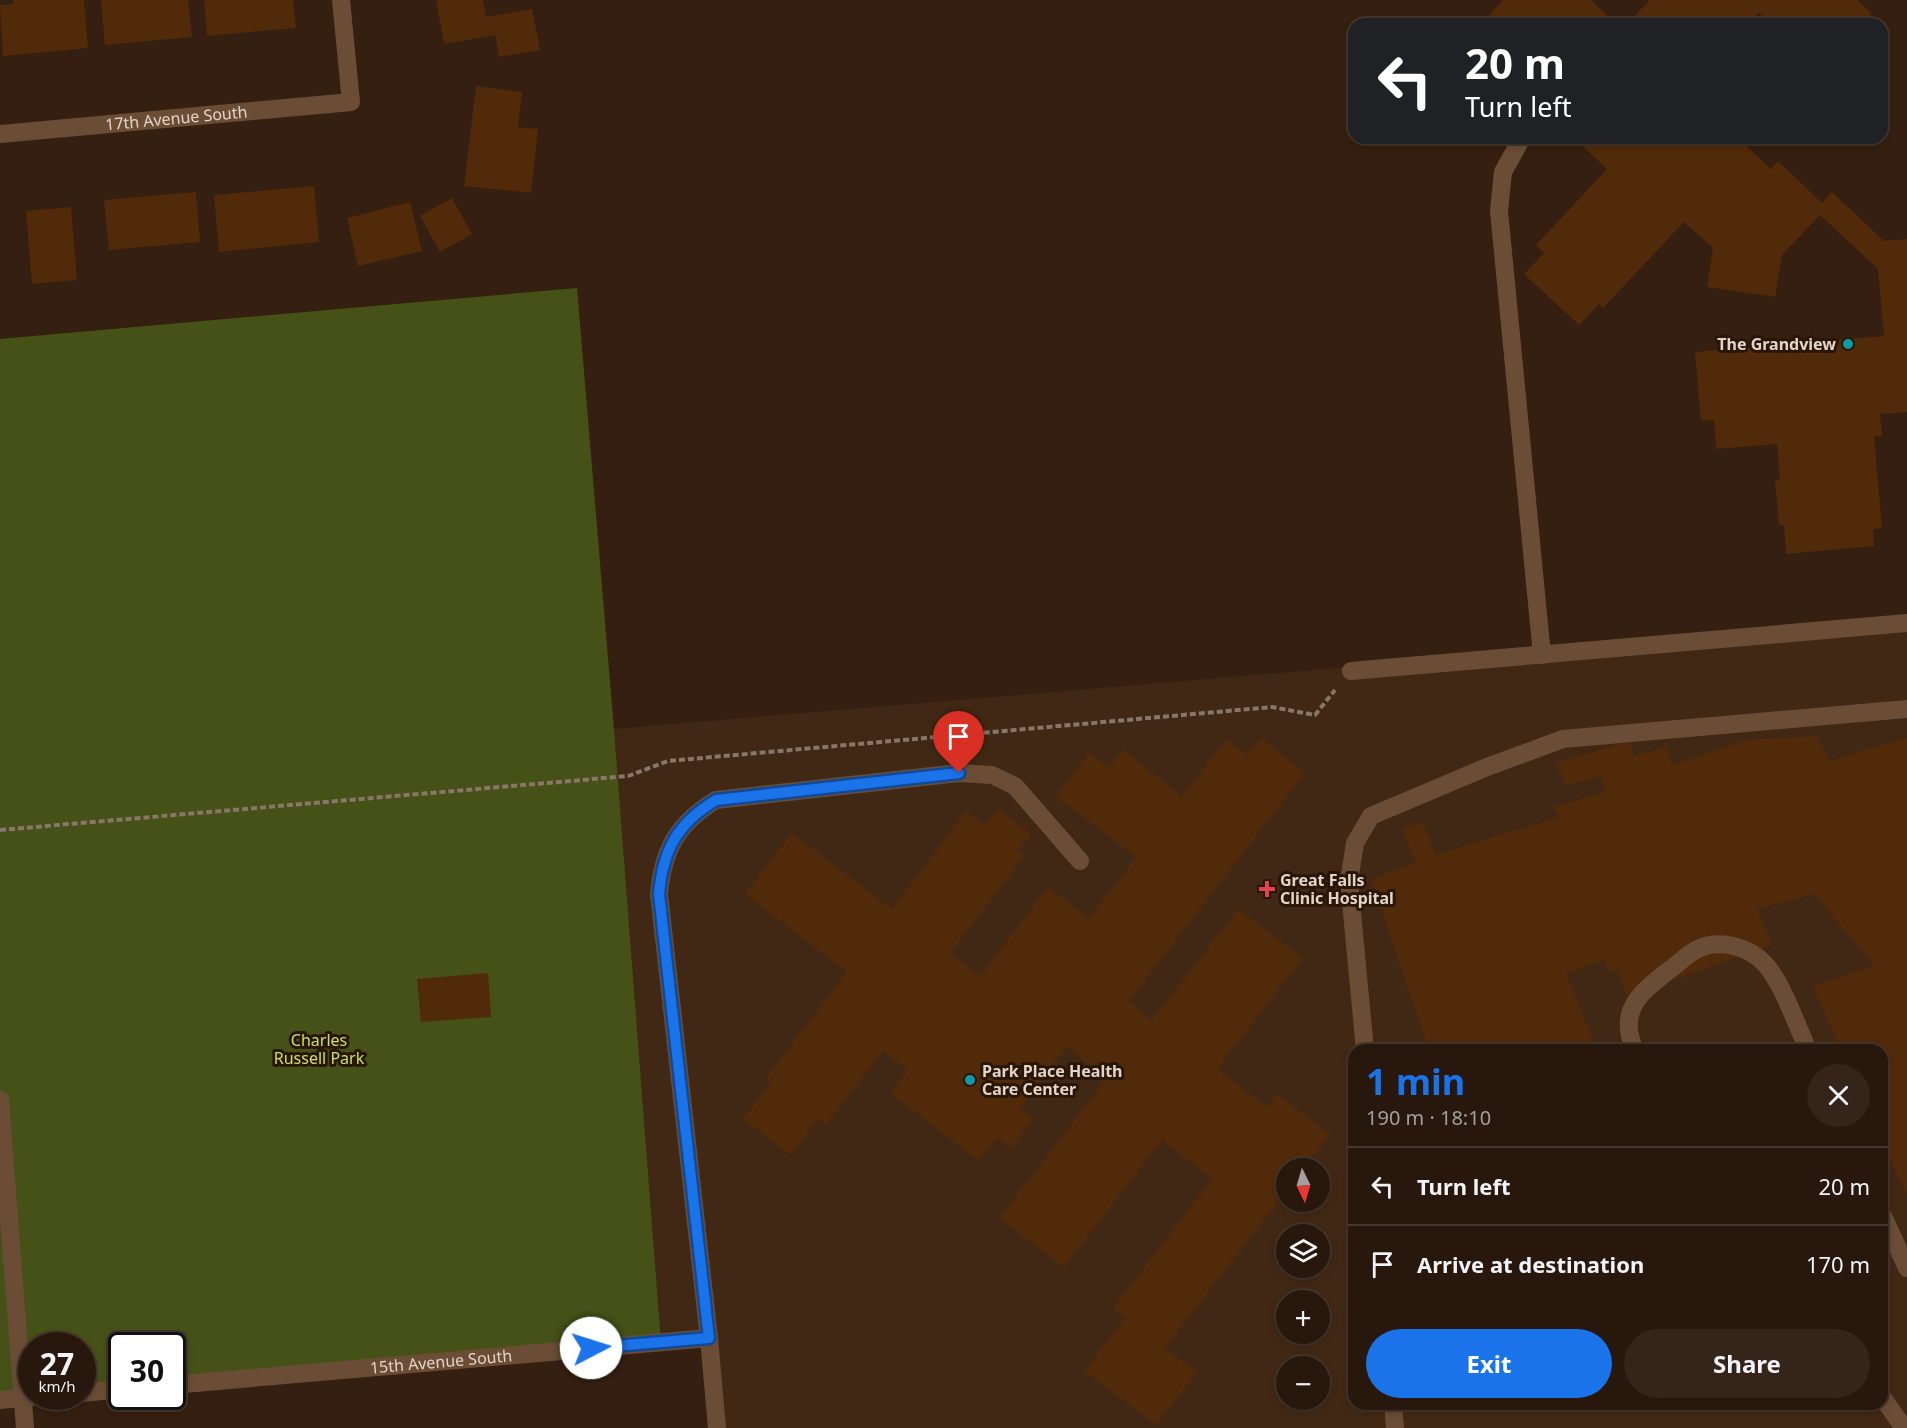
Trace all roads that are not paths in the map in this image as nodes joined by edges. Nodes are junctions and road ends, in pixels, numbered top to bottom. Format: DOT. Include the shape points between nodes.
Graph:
graph roads {
  1 [pos="341,0"];
  2 [pos="0,134"];
  3 [pos="1519,144"];
  4 [pos="1907,623"];
  5 [pos="1542,655"];
  6 [pos="1351,671"];
  7 [pos="1907,709"];
  8 [pos="1080,861"];
  9 [pos="1364,1044"];
  10 [pos="1632,1044"];
  11 [pos="1805,1044"];
  12 [pos="0,1100"];
  13 [pos="1888,1227"];
  14 [pos="1907,1268"];
  15 [pos="24,1332"];
  16 [pos="709,1338"];
  17 [pos="186,1384"];
  18 [pos="18,1398"];
  19 [pos="0,1400"];
  20 [pos="1888,1405"];
  21 [pos="28,1410"];
  22 [pos="1394,1410"];
  23 [pos="25,1428"];
  24 [pos="717,1428"];
  25 [pos="1395,1428"];
  26 [pos="1904,1428"];
  1 -- 2 [label="street, 17th Avenue South" via="351,102"];
  3 -- 5 [label="street" via="1503,172 1499,211"];
  4 -- 5 [label="street"];
  5 -- 6 [label="street"];
  7 -- 9 [label="street" via="1563,739 1371,816 1355,843 1349,881"];
  8 -- 16 [label="street" via="1015,786 992,776 959,773 716,800 678,832 661,872 659,894"];
  10 -- 11 [label="street" via="1628,1026 1635,1000 1697,949 1714,945 1742,949 1765,963"];
  12 -- 15 [label="street"];
  13 -- 14 [label="street"];
  16 -- 17 [label="street, 15th Avenue South"];
  16 -- 24 [label="street"];
  18 -- 19 [label="street"];
  20 -- 26 [label="street"];
  21 -- 23 [label="street"];
  22 -- 25 [label="street"];
}
